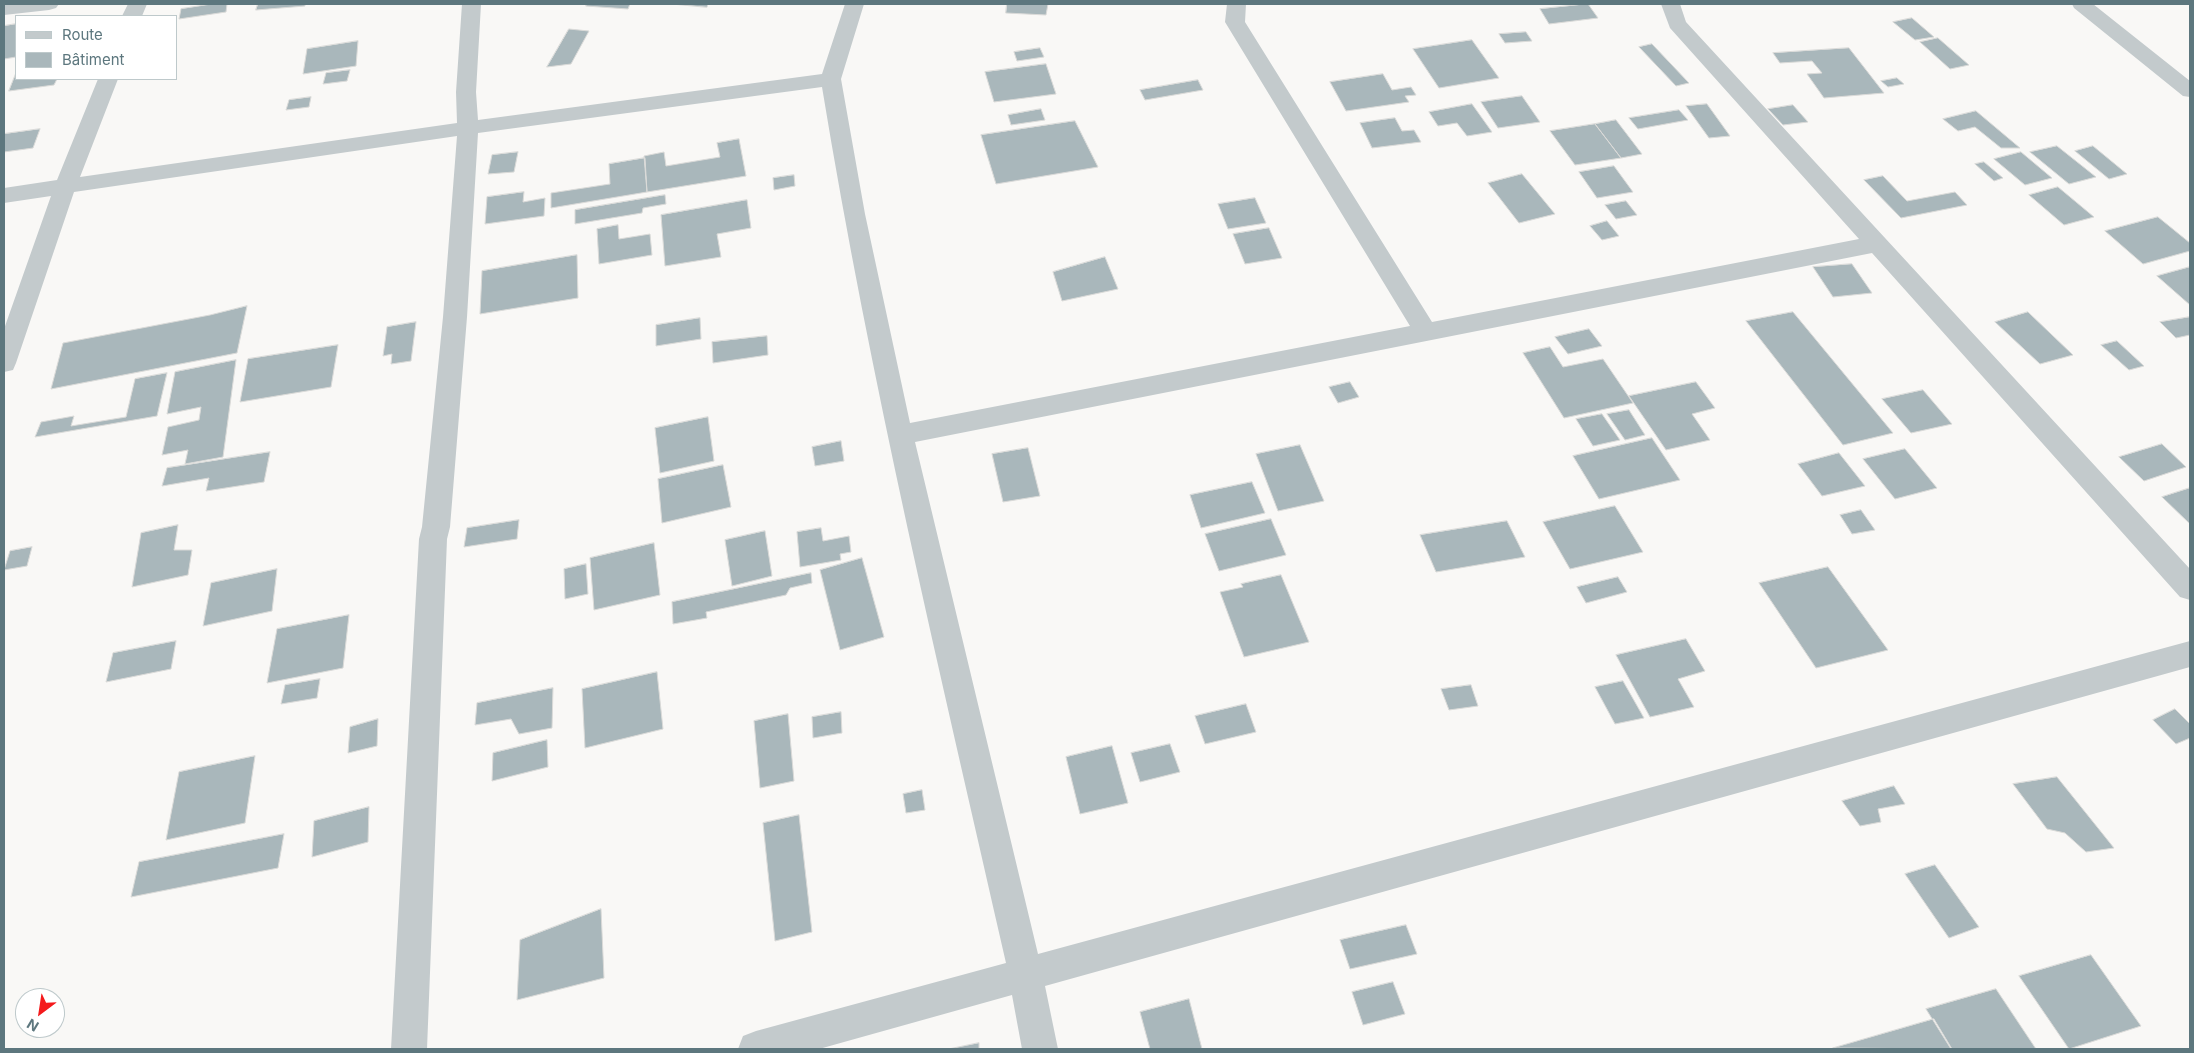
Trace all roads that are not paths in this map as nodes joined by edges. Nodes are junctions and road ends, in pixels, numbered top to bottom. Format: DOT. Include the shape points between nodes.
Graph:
graph roads {
  1 [pos="48,4"];
  2 [pos="471,4"];
  3 [pos="855,4"];
  4 [pos="1236,4"];
  5 [pos="1671,4"];
  6 [pos="2080,4"];
  7 [pos="4,10"];
  8 [pos="831,79"];
  9 [pos="108,80"];
  10 [pos="2190,91"];
  11 [pos="468,128"];
  12 [pos="65,187"];
  13 [pos="4,195"];
  14 [pos="1877,244"];
  15 [pos="1426,332"];
  16 [pos="4,363"];
  17 [pos="900,435"];
  18 [pos="2190,588"];
  19 [pos="2190,654"];
  20 [pos="1026,975"];
  21 [pos="409,1049"];
  22 [pos="756,1049"];
  23 [pos="1040,1049"];
  1 -- 7 [label="street"];
  2 -- 11 [label="street" via="466,92"];
  3 -- 8 [label="street"];
  4 -- 15 [label="street" via="1236,22"];
  5 -- 14 [label="street" via="1677,24"];
  6 -- 10 [label="street"];
  8 -- 11 [label="street"];
  8 -- 17 [label="street" via="854,214"];
  9 -- 12 [label="street"];
  11 -- 12 [label="street"];
  11 -- 21 [label="street" via="449,393 434,539"];
  12 -- 13 [label="street"];
  12 -- 16 [label="street"];
  14 -- 15 [label="street"];
  14 -- 18 [label="street"];
  15 -- 17 [label="street"];
  17 -- 20 [label="street"];
  19 -- 20 [label="street"];
  20 -- 22 [label="street"];
  20 -- 23 [label="street"];
}
